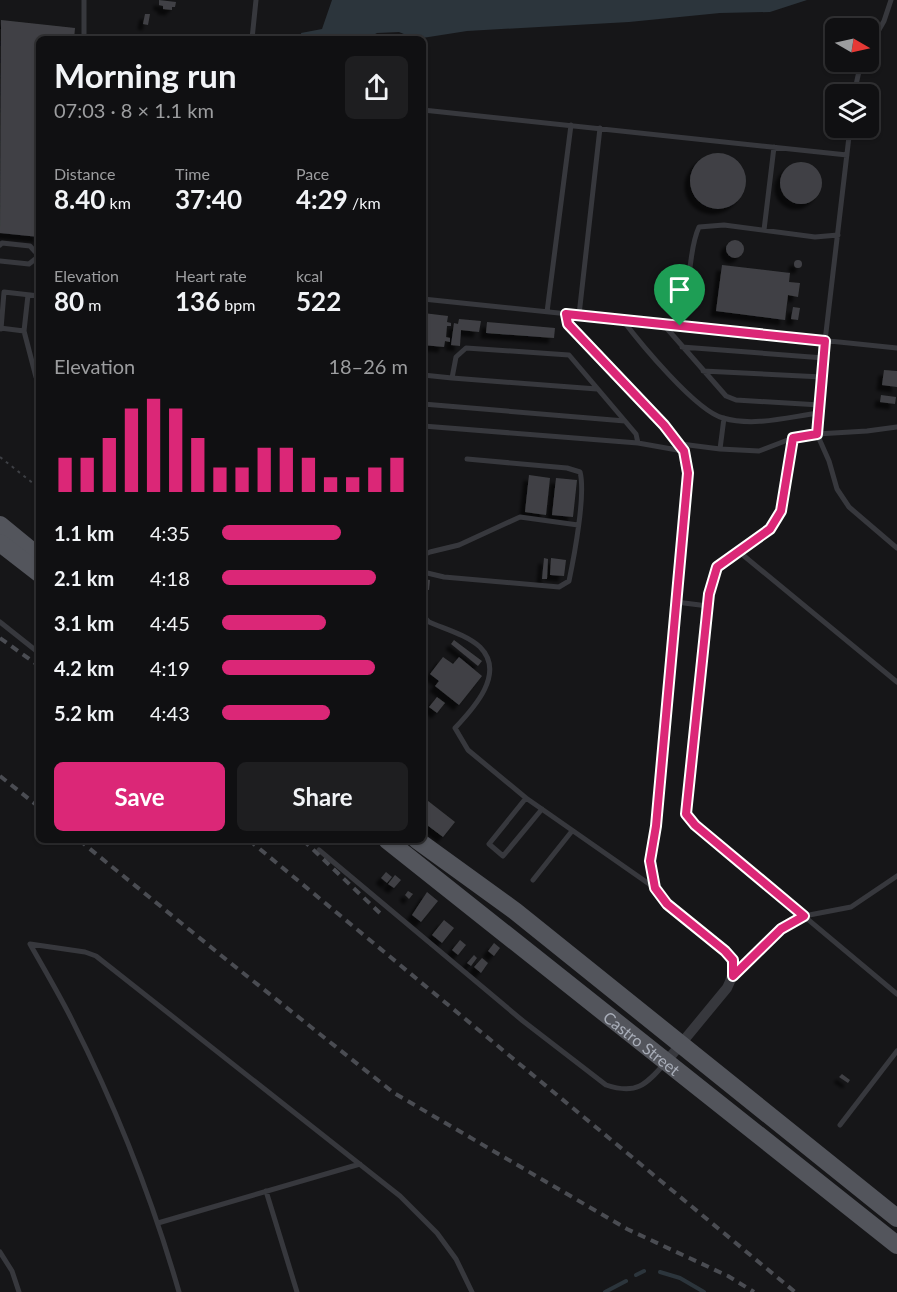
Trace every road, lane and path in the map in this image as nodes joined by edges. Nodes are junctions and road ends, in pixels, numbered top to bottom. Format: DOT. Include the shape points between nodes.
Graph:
graph roads {
  1 [pos="84,0"];
  2 [pos="256,0"];
  3 [pos="891,0"];
  4 [pos="897,2"];
  5 [pos="879,30"];
  6 [pos="84,36"];
  7 [pos="252,36"];
  8 [pos="426,110"];
  9 [pos="571,125"];
  10 [pos="600,128"];
  11 [pos="849,138"];
  12 [pos="774,147"];
  13 [pos="847,155"];
  14 [pos="764,230"];
  15 [pos="838,235"];
  16 [pos="1,244"];
  17 [pos="36,253"];
  18 [pos="36,258"];
  19 [pos="0,261"];
  20 [pos="28,295"];
  21 [pos="36,296"];
  22 [pos="426,299"];
  23 [pos="547,312"];
  24 [pos="566,314"];
  25 [pos="579,315"];
  26 [pos="622,320"];
  27 [pos="663,324"];
  28 [pos="680,326"];
  29 [pos="0,328"];
  30 [pos="24,331"];
  31 [pos="825,341"];
  32 [pos="682,346"];
  33 [pos="897,348"];
  34 [pos="824,358"];
  35 [pos="703,371"];
  36 [pos="426,375"];
  37 [pos="36,377"];
  38 [pos="822,377"];
  39 [pos="452,378"];
  40 [pos="597,389"];
  41 [pos="426,404"];
  42 [pos="820,405"];
  43 [pos="819,413"];
  44 [pos="724,418"];
  45 [pos="625,421"];
  46 [pos="426,426"];
  47 [pos="897,427"];
  48 [pos="817,434"];
  49 [pos="793,438"];
  50 [pos="638,443"];
  51 [pos="681,447"];
  52 [pos="720,448"];
  53 [pos="0,457"];
  54 [pos="467,459"];
  55 [pos="36,486"];
  56 [pos="0,525"];
  57 [pos="578,525"];
  58 [pos="0,543"];
  59 [pos="897,548"];
  60 [pos="738,551"];
  61 [pos="426,554"];
  62 [pos="36,555"];
  63 [pos="36,571"];
  64 [pos="426,573"];
  65 [pos="676,602"];
  66 [pos="708,606"];
  67 [pos="426,619"];
  68 [pos="0,622"];
  69 [pos="36,651"];
  70 [pos="897,682"];
  71 [pos="526,798"];
  72 [pos="542,809"];
  73 [pos="572,831"];
  74 [pos="391,843"];
  75 [pos="421,843"];
  76 [pos="320,850"];
  77 [pos="897,876"];
  78 [pos="533,880"];
  79 [pos="655,888"];
  80 [pos="804,916"];
  81 [pos="733,976"];
  82 [pos="897,994"];
  83 [pos="681,1043"];
  84 [pos="897,1051"];
  85 [pos="666,1062"];
  86 [pos="840,1125"];
  87 [pos="360,1164"];
  88 [pos="266,1191"];
  89 [pos="897,1218"];
  90 [pos="158,1223"];
  91 [pos="897,1245"];
  92 [pos="0,1252"];
  93 [pos="19,1292"];
  94 [pos="179,1292"];
  95 [pos="297,1292"];
  96 [pos="472,1292"];
  1 -- 6 [label="lane"];
  2 -- 7 [label="lane"];
  3 -- 4 [label="lane"];
  3 -- 5 [label="lane"];
  8 -- 9 [label="lane"];
  9 -- 10 [label="lane"];
  9 -- 23 [label="lane"];
  10 -- 12 [label="lane"];
  10 -- 25 [label="lane"];
  11 -- 13 [label="lane"];
  12 -- 13 [label="lane"];
  12 -- 14 [label="lane"];
  13 -- 15 [label="lane"];
  14 -- 15 [label="lane" via="815,237"];
  14 -- 28 [label="lane" via="724,225 699,227 692,241"];
  15 -- 31 [label="lane"];
  16 -- 17 [label="lane" via="30,246"];
  18 -- 19 [label="lane" via="29,264"];
  20 -- 21 [label="lane"];
  20 -- 29 [label="lane" via="4,292"];
  20 -- 30 [label="lane"];
  22 -- 23 [label="lane"];
  23 -- 24 [label="lane"];
  24 -- 25 [label="lane"];
  24 -- 51 [label="street" via="568,324"];
  25 -- 26 [label="lane"];
  26 -- 27 [label="lane"];
  26 -- 44 [label="lane" via="644,350 709,412"];
  27 -- 28 [label="lane"];
  27 -- 32 [label="lane"];
  28 -- 31 [label="lane"];
  29 -- 30 [label="lane"];
  30 -- 37 [label="lane"];
  31 -- 33 [label="lane"];
  31 -- 34 [label="lane"];
  32 -- 34 [label="lane"];
  32 -- 35 [label="lane"];
  34 -- 38 [label="lane"];
  35 -- 38 [label="lane"];
  35 -- 42 [label="lane" via="721,392 736,400"];
  36 -- 39 [label="lane"];
  38 -- 42 [label="lane"];
  39 -- 40 [label="lane"];
  39 -- 40 [label="lane" via="456,357 466,348 557,354 569,355"];
  40 -- 45 [label="lane"];
  41 -- 45 [label="lane"];
  42 -- 43 [label="lane"];
  43 -- 44 [label="lane" via="760,422"];
  43 -- 48 [label="lane"];
  44 -- 52 [label="lane"];
  45 -- 50 [label="lane"];
  46 -- 50 [label="lane"];
  47 -- 48 [label="lane"];
  48 -- 49 [label="lane"];
  48 -- 59 [label="lane" via="837,489 849,507"];
  49 -- 52 [label="lane" via="759,451"];
  49 -- 60 [label="lane" via="781,511 770,529"];
  50 -- 51 [label="lane"];
  51 -- 52 [label="lane"];
  51 -- 65 [label="street" via="688,473"];
  53 -- 55 [label="path"];
  54 -- 57 [label="lane" via="579,472 582,480"];
  56 -- 62 [label="main road"];
  57 -- 61 [label="lane" via="520,517 459,545"];
  57 -- 64 [label="lane" via="569,581 559,587"];
  58 -- 63 [label="main road"];
  60 -- 66 [label="lane" via="717,567"];
  60 -- 70 [label="lane"];
  65 -- 66 [label="lane"];
  65 -- 79 [label="street" via="650,861"];
  66 -- 80 [label="lane" via="686,814"];
  67 -- 71 [label="lane" via="479,646 489,659 485,688 476,706 455,728 468,750"];
  68 -- 69 [label="lane"];
  71 -- 72 [label="lane"];
  71 -- 72 [label="lane" via="489,844 503,856"];
  72 -- 73 [label="lane"];
  73 -- 78 [label="lane"];
  73 -- 79 [label="lane"];
  74 -- 85 [label="main road, Castro Street"];
  75 -- 83 [label="main road, Castro Street" via="515,911"];
  76 -- 85 [label="lane" via="523,1021 606,1085 620,1090 642,1086"];
  77 -- 80 [label="lane" via="851,907"];
  79 -- 81 [label="street" via="667,904 733,960"];
  80 -- 81 [label="lane" via="781,929"];
  80 -- 82 [label="lane"];
  81 -- 83 [label="street"];
  83 -- 85 [label="street"];
  83 -- 89 [label="main road, Castro Street"];
  84 -- 86 [label="lane"];
  85 -- 91 [label="main road, Castro Street"];
  87 -- 88 [label="lane"];
  87 -- 90 [label="lane" via="96,957 30,944 101,1081"];
  87 -- 96 [label="lane" via="437,1233 456,1259"];
  88 -- 90 [label="lane"];
  88 -- 95 [label="lane"];
  90 -- 94 [label="lane"];
  92 -- 93 [label="lane"];
}
